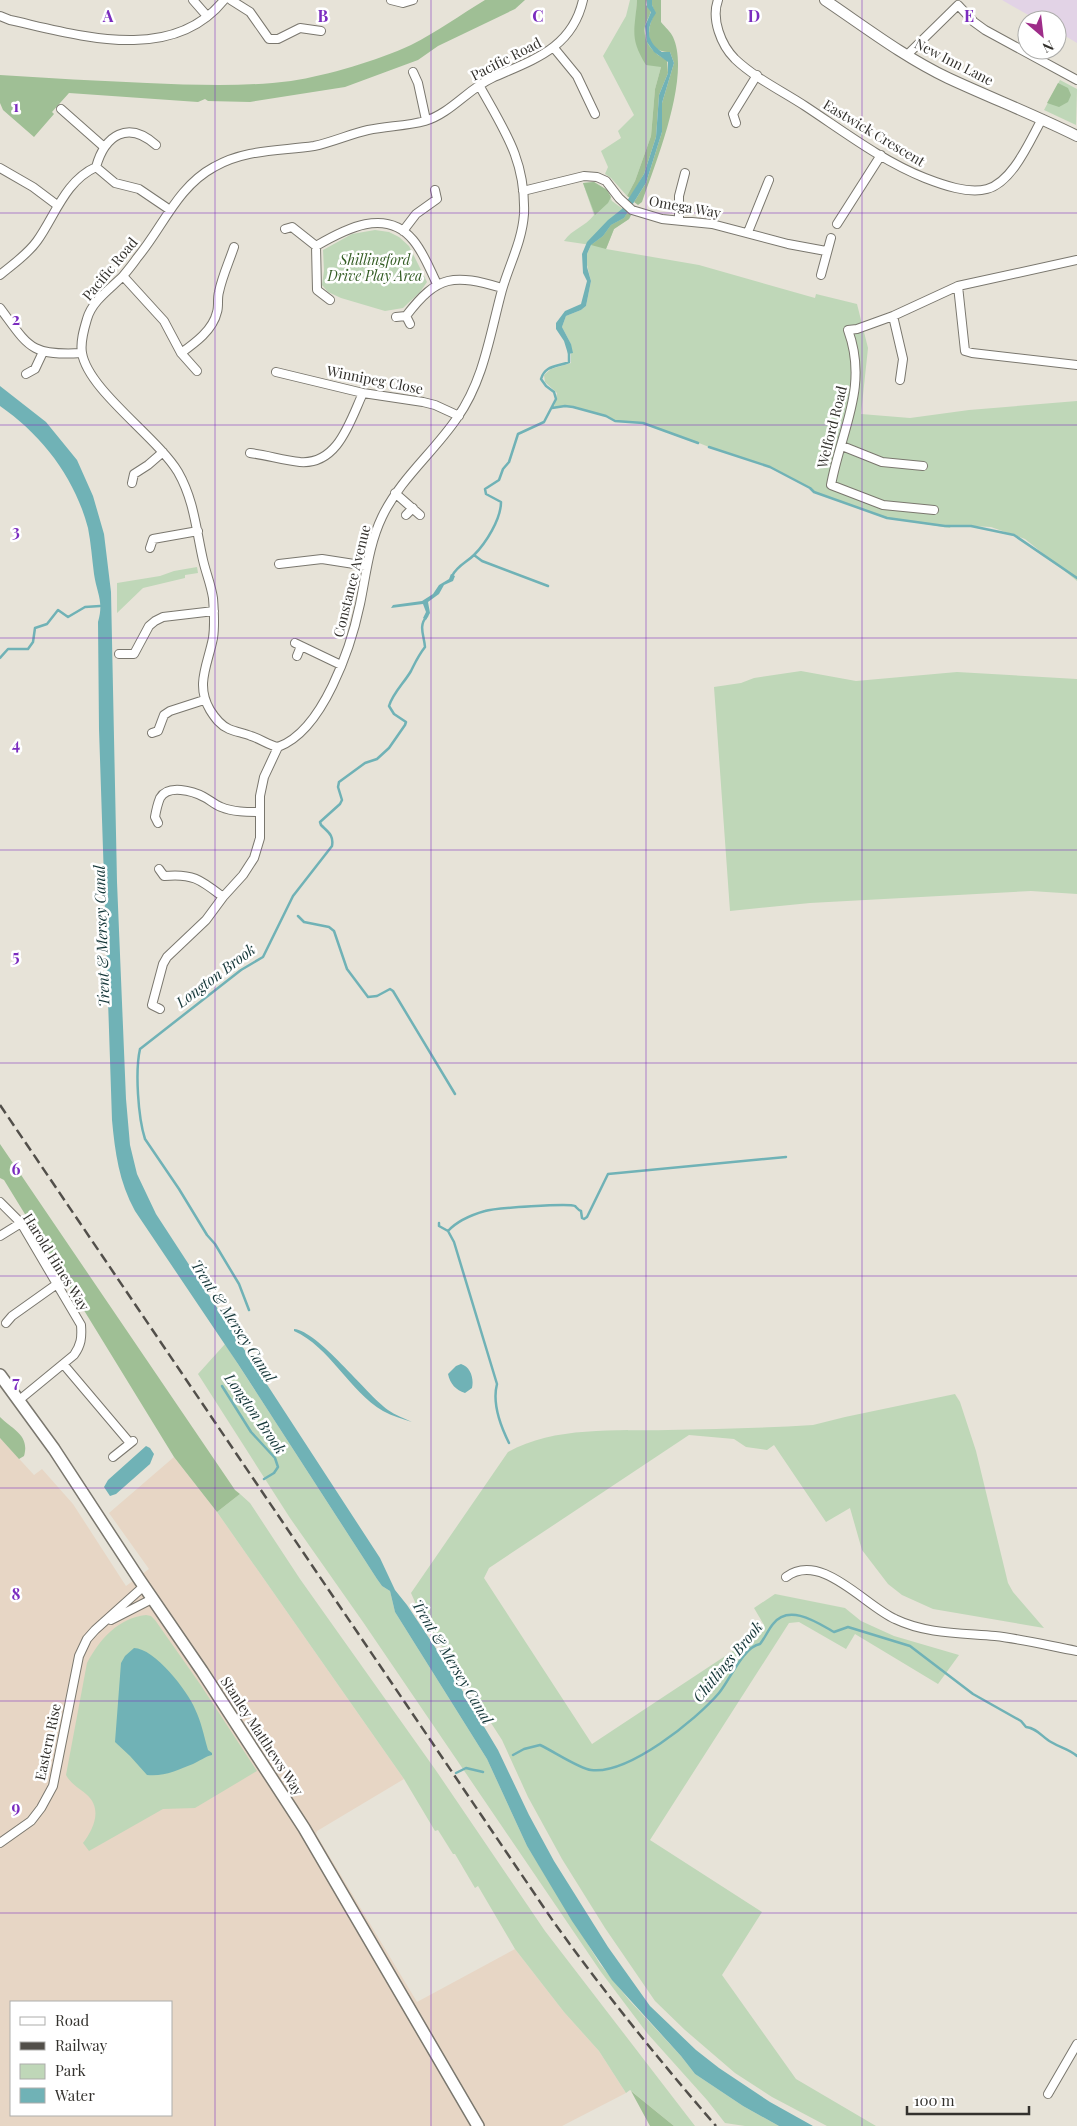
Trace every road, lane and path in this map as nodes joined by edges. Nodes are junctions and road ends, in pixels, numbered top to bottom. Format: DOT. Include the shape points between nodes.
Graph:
graph roads {
  1 [pos="193,0"];
  2 [pos="224,0"];
  3 [pos="231,0"];
  4 [pos="391,0"];
  5 [pos="413,0"];
  6 [pos="583,0"];
  7 [pos="718,0"];
  8 [pos="825,0"];
  9 [pos="960,2"];
  10 [pos="0,16"];
  11 [pos="207,16"];
  12 [pos="320,31"];
  13 [pos="554,48"];
  14 [pos="907,55"];
  15 [pos="413,72"];
  16 [pos="757,75"];
  17 [pos="1077,80"];
  18 [pos="479,85"];
  19 [pos="73,107"];
  20 [pos="584,110"];
  21 [pos="1042,119"];
  22 [pos="426,120"];
  23 [pos="736,123"];
  24 [pos="154,131"];
  25 [pos="1077,136"];
  26 [pos="148,138"];
  27 [pos="156,145"];
  28 [pos="104,147"];
  29 [pos="881,155"];
  30 [pos="96,167"];
  31 [pos="0,168"];
  32 [pos="686,173"];
  33 [pos="769,180"];
  34 [pos="435,190"];
  35 [pos="523,191"];
  36 [pos="57,206"];
  37 [pos="170,210"];
  38 [pos="294,218"];
  39 [pos="679,220"];
  40 [pos="837,224"];
  41 [pos="403,230"];
  42 [pos="748,232"];
  43 [pos="831,238"];
  44 [pos="316,246"];
  45 [pos="234,247"];
  46 [pos="826,251"];
  47 [pos="1077,260"];
  48 [pos="0,275"];
  49 [pos="821,275"];
  50 [pos="123,276"];
  51 [pos="437,284"];
  52 [pos="958,286"];
  53 [pos="502,288"];
  54 [pos="317,290"];
  55 [pos="308,292"];
  56 [pos="330,300"];
  57 [pos="0,308"];
  58 [pos="893,316"];
  59 [pos="396,317"];
  60 [pos="43,352"];
  61 [pos="82,352"];
  62 [pos="181,353"];
  63 [pos="1077,365"];
  64 [pos="196,372"];
  65 [pos="276,372"];
  66 [pos="26,374"];
  67 [pos="285,374"];
  68 [pos="900,380"];
  69 [pos="283,383"];
  70 [pos="363,393"];
  71 [pos="459,416"];
  72 [pos="259,445"];
  73 [pos="842,446"];
  74 [pos="163,452"];
  75 [pos="923,466"];
  76 [pos="126,468"];
  77 [pos="395,493"];
  78 [pos="413,508"];
  79 [pos="934,510"];
  80 [pos="406,515"];
  81 [pos="420,515"];
  82 [pos="198,531"];
  83 [pos="150,548"];
  84 [pos="279,564"];
  85 [pos="367,566"];
  86 [pos="214,611"];
  87 [pos="119,654"];
  88 [pos="134,654"];
  89 [pos="296,656"];
  90 [pos="138,662"];
  91 [pos="341,665"];
  92 [pos="204,700"];
  93 [pos="157,733"];
  94 [pos="278,747"];
  95 [pos="260,812"];
  96 [pos="154,819"];
  97 [pos="159,869"];
  98 [pos="164,876"];
  99 [pos="160,884"];
  100 [pos="223,897"];
  101 [pos="160,1009"];
  102 [pos="0,1202"];
  103 [pos="21,1223"];
  104 [pos="0,1236"];
  105 [pos="58,1284"];
  106 [pos="6,1324"];
  107 [pos="64,1365"];
  108 [pos="0,1375"];
  109 [pos="18,1401"];
  110 [pos="113,1457"];
  111 [pos="786,1577"];
  112 [pos="144,1586"];
  113 [pos="152,1599"];
  114 [pos="95,1630"];
  115 [pos="1077,1651"];
  116 [pos="0,1843"];
  117 [pos="1077,2044"];
  118 [pos="1048,2094"];
  119 [pos="478,2126"];
  1 -- 11 [label="street"];
  2 -- 11 [label="street"];
  3 -- 12 [label="street" via="250,12 269,39 278,39 300,28"];
  4 -- 5 [label="street" via="403,3"];
  6 -- 13 [label="street, Pacific Road" via="573,26"];
  7 -- 16 [label="street, Eastwick Crescent" via="716,20 721,39 735,58"];
  8 -- 14 [label="street, New Inn Lane"];
  9 -- 14 [label="street"];
  9 -- 17 [label="street" via="974,22 985,30"];
  10 -- 11 [label="street" via="92,37 131,40 171,35 188,29"];
  13 -- 18 [label="street, Pacific Road"];
  13 -- 20 [label="street" via="577,76 593,111"];
  14 -- 21 [label="street, New Inn Lane" via="947,78"];
  15 -- 22 [label="street"];
  16 -- 23 [label="street" via="729,115"];
  16 -- 29 [label="street, Eastwick Crescent"];
  18 -- 22 [label="street, Pacific Road" via="451,107"];
  18 -- 35 [label="street, Constance Avenue" via="512,147 520,167"];
  19 -- 28 [label="street" via="64,112"];
  21 -- 25 [label="street, New Inn Lane"];
  21 -- 29 [label="street, Eastwick Crescent" via="1015,167 1005,178 986,189 950,187 923,178"];
  22 -- 37 [label="street, Pacific Road" via="365,131 318,145 235,157 188,185"];
  24 -- 26 [label="street"];
  26 -- 27 [label="street"];
  26 -- 28 [label="street" via="134,132 123,132"];
  28 -- 30 [label="street"];
  29 -- 40 [label="street"];
  30 -- 36 [label="street" via="85,172"];
  30 -- 37 [label="street" via="116,183 139,189"];
  31 -- 36 [label="street" via="34,187"];
  32 -- 39 [label="street" via="688,183 679,196"];
  33 -- 42 [label="street" via="761,189"];
  34 -- 41 [label="street" via="441,200 416,214"];
  35 -- 39 [label="street, Omega Way" via="584,176 597,176 606,181 632,210"];
  35 -- 53 [label="street, Constance Avenue" via="521,233"];
  36 -- 48 [label="street" via="32,247"];
  37 -- 50 [label="street, Pacific Road" via="147,247"];
  38 -- 44 [label="street" via="289,228"];
  39 -- 42 [label="street, Omega Way"];
  41 -- 44 [label="street" via="379,222 362,224"];
  41 -- 51 [label="street" via="422,253"];
  42 -- 46 [label="street, Omega Way"];
  43 -- 46 [label="street"];
  44 -- 54 [label="street"];
  45 -- 62 [label="street" via="219,292 214,322"];
  46 -- 49 [label="street"];
  47 -- 52 [label="street"];
  50 -- 61 [label="street, Pacific Road" via="101,296 88,316"];
  50 -- 62 [label="street" via="164,321"];
  51 -- 53 [label="street" via="460,278"];
  51 -- 59 [label="street" via="420,298 408,320"];
  52 -- 58 [label="street"];
  52 -- 63 [label="street" via="965,351"];
  53 -- 71 [label="street, Constance Avenue" via="482,368"];
  54 -- 55 [label="street"];
  54 -- 56 [label="street"];
  57 -- 60 [label="street" via="31,346"];
  58 -- 68 [label="street" via="903,359"];
  58 -- 73 [label="street, Welford Road" via="848,330 854,346 857,372 854,402"];
  60 -- 61 [label="street"];
  60 -- 66 [label="street" via="35,368"];
  61 -- 74 [label="street" via="86,366 98,384"];
  62 -- 64 [label="street"];
  65 -- 67 [label="street, Winnipeg Close"];
  67 -- 69 [label="street"];
  67 -- 70 [label="street, Winnipeg Close"];
  70 -- 71 [label="street, Winnipeg Close" via="423,402"];
  70 -- 72 [label="street" via="344,435 324,457 301,462 254,453"];
  71 -- 77 [label="street, Constance Avenue"];
  73 -- 75 [label="street" via="882,462"];
  73 -- 79 [label="street, Welford Road" via="831,485 883,505"];
  74 -- 76 [label="street" via="133,478"];
  74 -- 82 [label="street" via="187,488"];
  77 -- 78 [label="street"];
  77 -- 85 [label="street, Constance Avenue" via="373,540"];
  78 -- 80 [label="street"];
  78 -- 81 [label="street"];
  82 -- 83 [label="street" via="150,536"];
  82 -- 86 [label="street"];
  84 -- 85 [label="street" via="287,558"];
  85 -- 91 [label="street, Constance Avenue" via="356,622"];
  86 -- 88 [label="street" via="163,617 155,621"];
  86 -- 92 [label="street" via="213,637 202,679"];
  87 -- 88 [label="street"];
  88 -- 90 [label="street"];
  89 -- 91 [label="street" via="298,645"];
  91 -- 94 [label="street, Constance Avenue" via="321,707 306,727"];
  92 -- 93 [label="street" via="164,715"];
  92 -- 94 [label="street" via="227,729"];
  94 -- 95 [label="street" via="264,777"];
  95 -- 96 [label="street" via="241,812 220,807 202,796 185,791 162,790"];
  95 -- 100 [label="street" via="260,838 254,858"];
  97 -- 98 [label="street"];
  98 -- 99 [label="street"];
  98 -- 100 [label="street" via="199,879"];
  100 -- 101 [label="street" via="163,964 148,1004"];
  102 -- 103 [label="street, Harold Hines Way"];
  103 -- 104 [label="street"];
  103 -- 105 [label="street, Harold Hines Way"];
  105 -- 106 [label="street" via="12,1316"];
  105 -- 107 [label="street, Harold Hines Way" via="81,1326 82,1334 81,1346"];
  107 -- 109 [label="street, Harold Hines Way"];
  107 -- 110 [label="street" via="131,1442"];
  108 -- 109 [label="main road, Stanley Matthews Way"];
  109 -- 112 [label="main road, Stanley Matthews Way" via="54,1449"];
  111 -- 115 [label="street" via="800,1569 822,1573 842,1583 880,1612 915,1627 935,1632 995,1636"];
  112 -- 113 [label="main road, Stanley Matthews Way"];
  112 -- 114 [label="street, Eastern Rise"];
  113 -- 114 [label="street, Eastern Rise"];
  113 -- 119 [label="main road, Stanley Matthews Way" via="304,1828"];
  114 -- 116 [label="street, Eastern Rise" via="79,1656 53,1786 30,1821"];
  117 -- 118 [label="street"];
}
